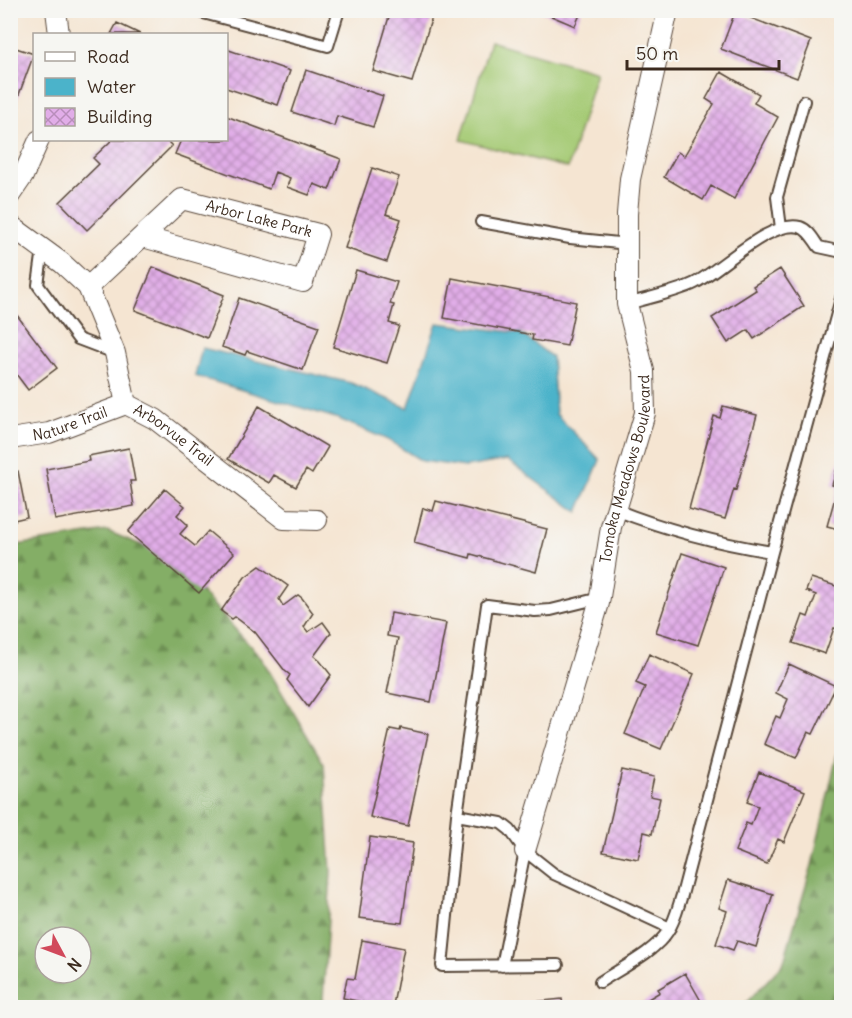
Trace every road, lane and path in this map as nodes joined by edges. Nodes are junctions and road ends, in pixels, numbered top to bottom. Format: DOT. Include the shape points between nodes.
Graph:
graph roads {
  1 [pos="56,10"];
  2 [pos="192,10"];
  3 [pos="339,10"];
  4 [pos="668,10"];
  5 [pos="58,33"];
  6 [pos="804,101"];
  7 [pos="39,141"];
  8 [pos="10,195"];
  9 [pos="481,222"];
  10 [pos="10,225"];
  11 [pos="781,228"];
  12 [pos="143,237"];
  13 [pos="628,244"];
  14 [pos="43,249"];
  15 [pos="842,252"];
  16 [pos="88,287"];
  17 [pos="842,296"];
  18 [pos="627,304"];
  19 [pos="115,353"];
  20 [pos="126,404"];
  21 [pos="10,439"];
  22 [pos="616,510"];
  23 [pos="316,520"];
  24 [pos="772,552"];
  25 [pos="600,598"];
  26 [pos="457,815"];
  27 [pos="525,851"];
  28 [pos="670,928"];
  29 [pos="558,965"];
  30 [pos="502,966"];
  31 [pos="600,982"];
  1 -- 5 [label="street"];
  2 -- 3 [label="lane" via="328,46"];
  4 -- 13 [label="street, Tomoka Meadows Boulevard" via="630,179"];
  6 -- 11 [label="lane" via="777,197"];
  7 -- 8 [label="street"];
  9 -- 13 [label="lane"];
  10 -- 14 [label="street, Arborvue Trail"];
  11 -- 15 [label="lane" via="801,227 819,247"];
  11 -- 18 [label="lane" via="694,284"];
  12 -- 12 [label="street, Arbor Lake Park" via="182,199 318,234 303,282"];
  12 -- 16 [label="street, Arbor Lake Park"];
  13 -- 18 [label="street, Tomoka Meadows Boulevard"];
  14 -- 16 [label="street, Arborvue Trail"];
  14 -- 19 [label="lane" via="38,285 78,339"];
  16 -- 19 [label="street, Arborvue Trail"];
  17 -- 24 [label="lane"];
  18 -- 22 [label="street, Tomoka Meadows Boulevard" via="644,372 645,413"];
  19 -- 20 [label="street, Arborvue Trail"];
  20 -- 21 [label="street, Nature Trail" via="49,433"];
  20 -- 23 [label="street, Arborvue Trail" via="155,419 284,519"];
  22 -- 24 [label="lane" via="680,534"];
  22 -- 25 [label="street, Tomoka Meadows Boulevard"];
  24 -- 28 [label="lane"];
  25 -- 26 [label="lane" via="535,611 487,604"];
  25 -- 27 [label="street, Tomoka Meadows Boulevard"];
  26 -- 27 [label="lane" via="501,823"];
  26 -- 30 [label="lane" via="442,966"];
  27 -- 28 [label="lane" via="554,874"];
  27 -- 30 [label="lane"];
  28 -- 31 [label="lane" via="654,946"];
  29 -- 30 [label="lane"];
}
